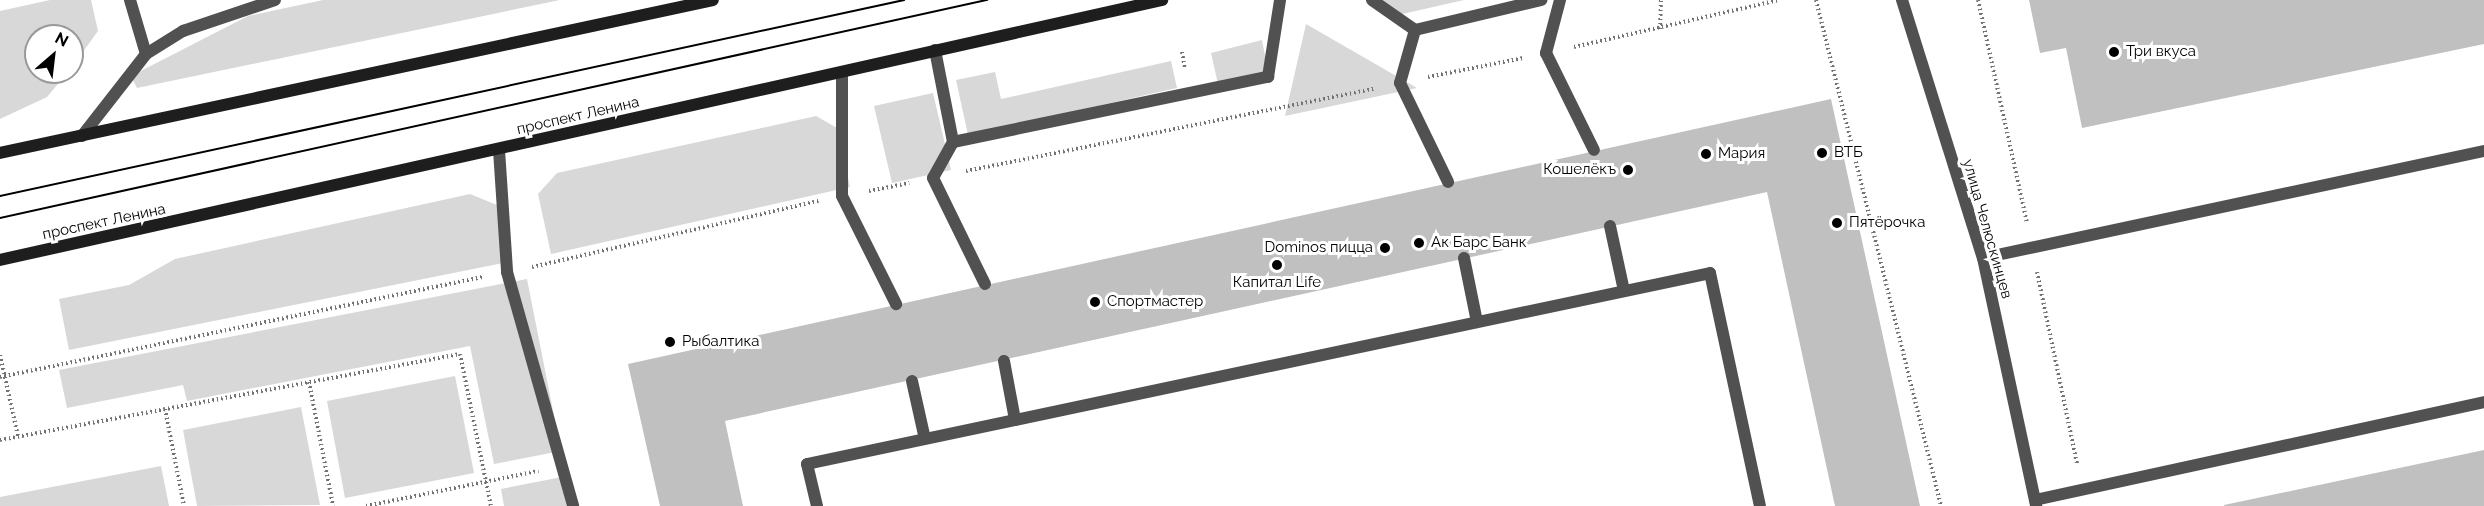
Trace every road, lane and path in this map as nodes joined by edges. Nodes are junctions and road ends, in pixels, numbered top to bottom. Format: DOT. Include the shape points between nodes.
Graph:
graph roads {
  1 [pos="130,0"];
  2 [pos="275,0"];
  3 [pos="713,0"];
  4 [pos="1162,0"];
  5 [pos="1280,0"];
  6 [pos="1372,0"];
  7 [pos="1541,0"];
  8 [pos="1560,0"];
  9 [pos="1662,0"];
  10 [pos="1779,0"];
  11 [pos="1816,0"];
  12 [pos="1902,0"];
  13 [pos="1660,29"];
  14 [pos="1415,30"];
  15 [pos="935,50"];
  16 [pos="1546,53"];
  17 [pos="146,54"];
  18 [pos="842,72"];
  19 [pos="1400,83"];
  20 [pos="82,136"];
  21 [pos="953,142"];
  22 [pos="499,150"];
  23 [pos="1594,150"];
  24 [pos="2484,151"];
  25 [pos="0,153"];
  26 [pos="933,178"];
  27 [pos="1448,182"];
  28 [pos="843,196"];
  29 [pos="1610,226"];
  30 [pos="1464,258"];
  31 [pos="1983,258"];
  32 [pos="0,260"];
  33 [pos="507,272"];
  34 [pos="985,284"];
  35 [pos="1624,291"];
  36 [pos="896,304"];
  37 [pos="1477,322"];
  38 [pos="0,355"];
  39 [pos="1004,361"];
  40 [pos="6,376"];
  41 [pos="0,377"];
  42 [pos="912,381"];
  43 [pos="309,382"];
  44 [pos="2484,402"];
  45 [pos="165,409"];
  46 [pos="1015,420"];
  47 [pos="18,436"];
  48 [pos="925,439"];
  49 [pos="0,440"];
  50 [pos="562,466"];
  51 [pos="486,481"];
  52 [pos="2035,503"];
  53 [pos="184,506"];
  54 [pos="333,506"];
  55 [pos="366,506"];
  56 [pos="491,506"];
  57 [pos="573,506"];
  58 [pos="817,506"];
  59 [pos="1760,506"];
  60 [pos="1941,506"];
  1 -- 17 [label="street"];
  2 -- 17 [label="street" via="183,31"];
  3 -- 20 [label="main road"];
  4 -- 15 [label="main road, проспект Ленина"];
  5 -- 21 [label="street" via="1268,77"];
  6 -- 14 [label="street"];
  7 -- 14 [label="street"];
  8 -- 16 [label="street"];
  9 -- 13 [label="path"];
  10 -- 13 [label="path"];
  11 -- 60 [label="path"];
  12 -- 31 [label="street, улица Челюскинцев"];
  13 -- 16 [label="path"];
  14 -- 19 [label="street"];
  15 -- 18 [label="main road, проспект Ленина"];
  15 -- 21 [label="street"];
  16 -- 19 [label="path"];
  16 -- 23 [label="street"];
  17 -- 20 [label="street"];
  18 -- 22 [label="main road, проспект Ленина"];
  18 -- 28 [label="street"];
  19 -- 26 [label="path"];
  19 -- 27 [label="street"];
  20 -- 25 [label="main road"];
  21 -- 26 [label="street"];
  22 -- 32 [label="main road, проспект Ленина"];
  22 -- 33 [label="street"];
  24 -- 31 [label="street"];
  26 -- 28 [label="path"];
  26 -- 34 [label="street"];
  28 -- 33 [label="path"];
  28 -- 36 [label="street"];
  29 -- 35 [label="street"];
  30 -- 37 [label="street"];
  31 -- 52 [label="street, улица Челюскинцев"];
  33 -- 40 [label="path"];
  33 -- 50 [label="street"];
  35 -- 37 [label="street"];
  35 -- 59 [label="street" via="1710,273"];
  37 -- 46 [label="street"];
  38 -- 40 [label="path"];
  39 -- 46 [label="street"];
  40 -- 41 [label="path"];
  40 -- 47 [label="path"];
  42 -- 48 [label="street"];
  43 -- 45 [label="path"];
  43 -- 51 [label="path" via="460,354"];
  43 -- 54 [label="path"];
  44 -- 52 [label="street"];
  45 -- 47 [label="path"];
  45 -- 53 [label="path"];
  46 -- 48 [label="street"];
  47 -- 49 [label="path"];
  48 -- 58 [label="street" via="807,464"];
  50 -- 51 [label="path"];
  50 -- 57 [label="street"];
  51 -- 55 [label="path"];
  51 -- 56 [label="path"];
}
